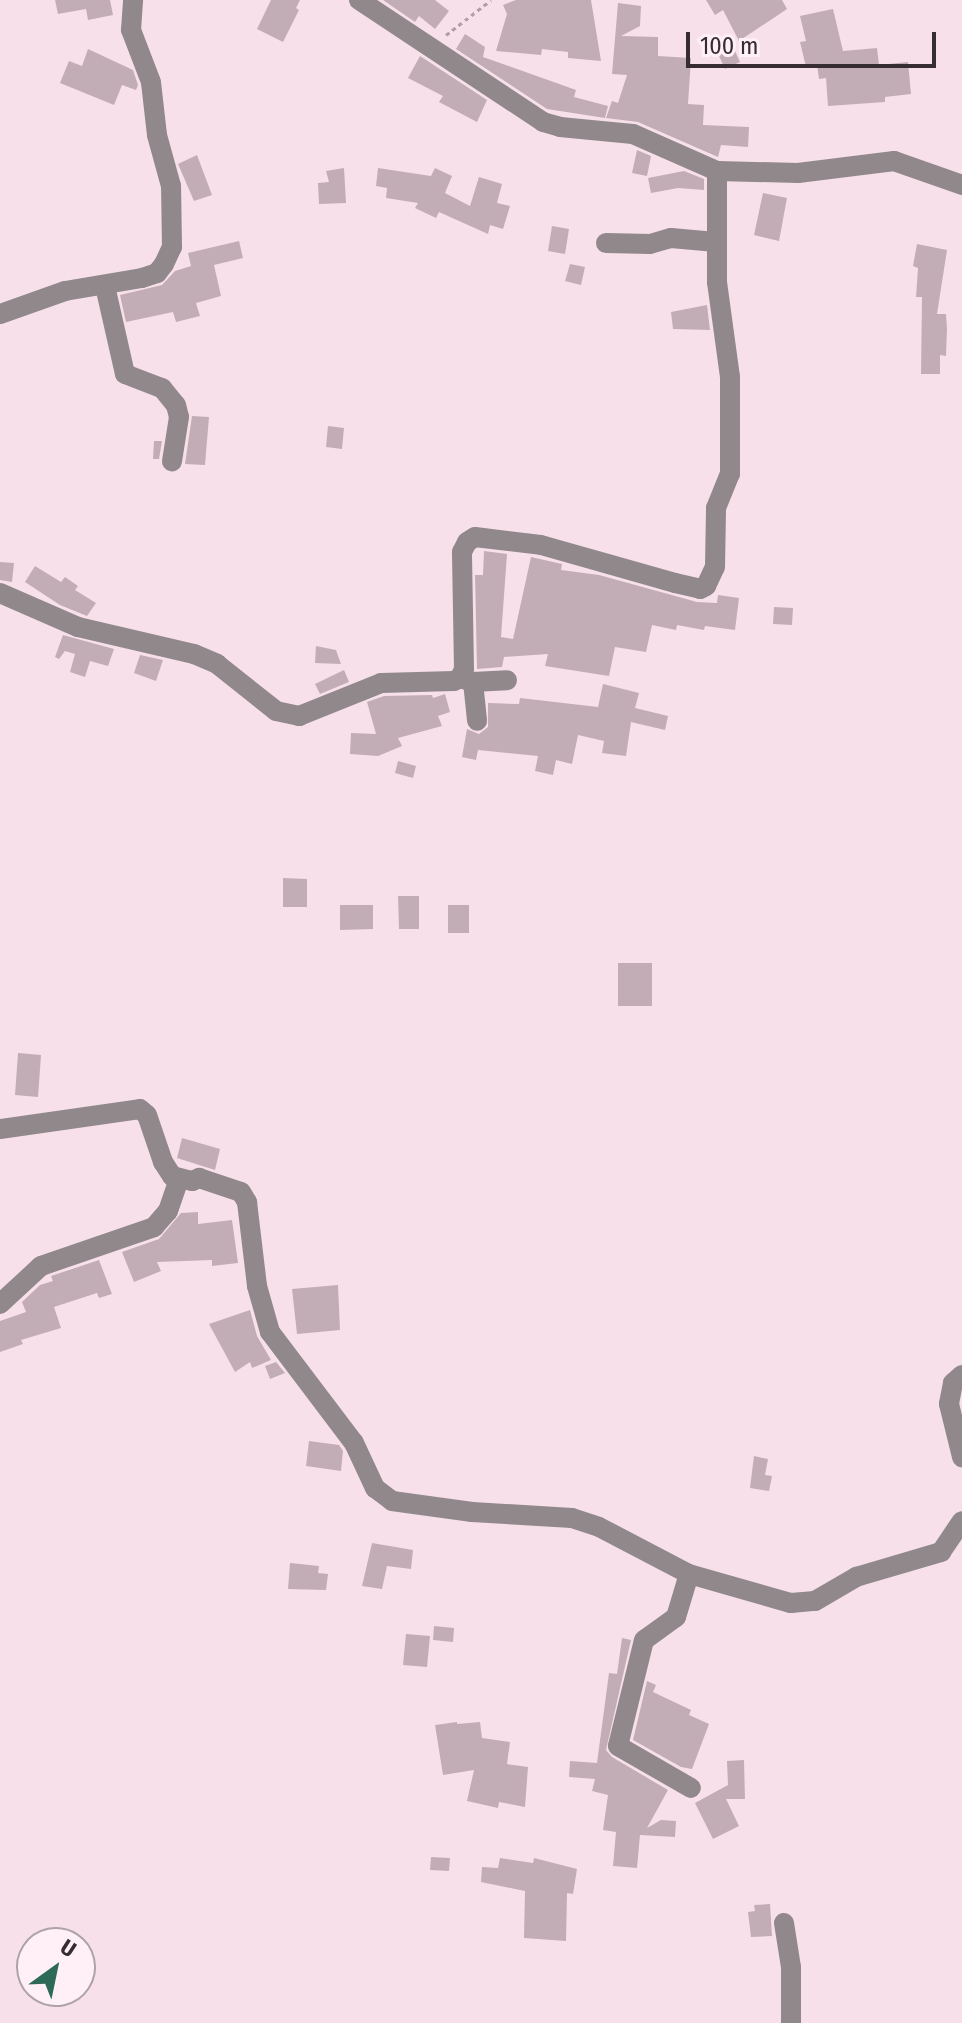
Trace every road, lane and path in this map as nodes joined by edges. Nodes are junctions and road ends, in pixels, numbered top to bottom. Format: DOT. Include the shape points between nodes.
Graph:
graph roads {
  1 [pos="133,0"];
  2 [pos="359,0"];
  3 [pos="491,0"];
  4 [pos="431,47"];
  5 [pos="717,171"];
  6 [pos="962,185"];
  7 [pos="716,242"];
  8 [pos="606,243"];
  9 [pos="105,286"];
  10 [pos="0,314"];
  11 [pos="172,461"];
  12 [pos="0,593"];
  13 [pos="466,680"];
  14 [pos="507,680"];
  15 [pos="477,721"];
  16 [pos="0,1129"];
  17 [pos="179,1179"];
  18 [pos="0,1304"];
  19 [pos="962,1375"];
  20 [pos="962,1457"];
  21 [pos="962,1521"];
  22 [pos="689,1574"];
  23 [pos="691,1788"];
  24 [pos="784,1923"];
  25 [pos="791,2023"];
  1 -- 9 [label="street" via="131,30 151,82 157,135 171,186 172,247 157,273"];
  2 -- 4 [label="street"];
  3 -- 4 [label="path"];
  4 -- 5 [label="street" via="543,122 633,134"];
  5 -- 6 [label="street" via="798,173 894,161"];
  5 -- 7 [label="street"];
  7 -- 8 [label="street" via="671,238 650,244"];
  7 -- 13 [label="street" via="730,377 730,474 716,508 712,578 700,589 541,545 471,539 462,552"];
  9 -- 10 [label="street" via="65,291"];
  9 -- 11 [label="street" via="125,374 162,388 176,405"];
  12 -- 13 [label="street" via="78,627 194,654 217,664 287,715 310,714 381,683"];
  13 -- 14 [label="street"];
  13 -- 15 [label="street"];
  16 -- 17 [label="street" via="140,1109 167,1171"];
  17 -- 18 [label="street" via="168,1211 154,1227 41,1266"];
  17 -- 22 [label="street" via="230,1185 244,1195 257,1286 270,1332 354,1443 385,1498 472,1512 572,1518"];
  19 -- 20 [label="street" via="953,1383 949,1404"];
  21 -- 22 [label="street" via="941,1552 856,1577 815,1601 791,1603"];
  22 -- 23 [label="street" via="676,1617 644,1640 618,1746"];
  24 -- 25 [label="street"];
}
